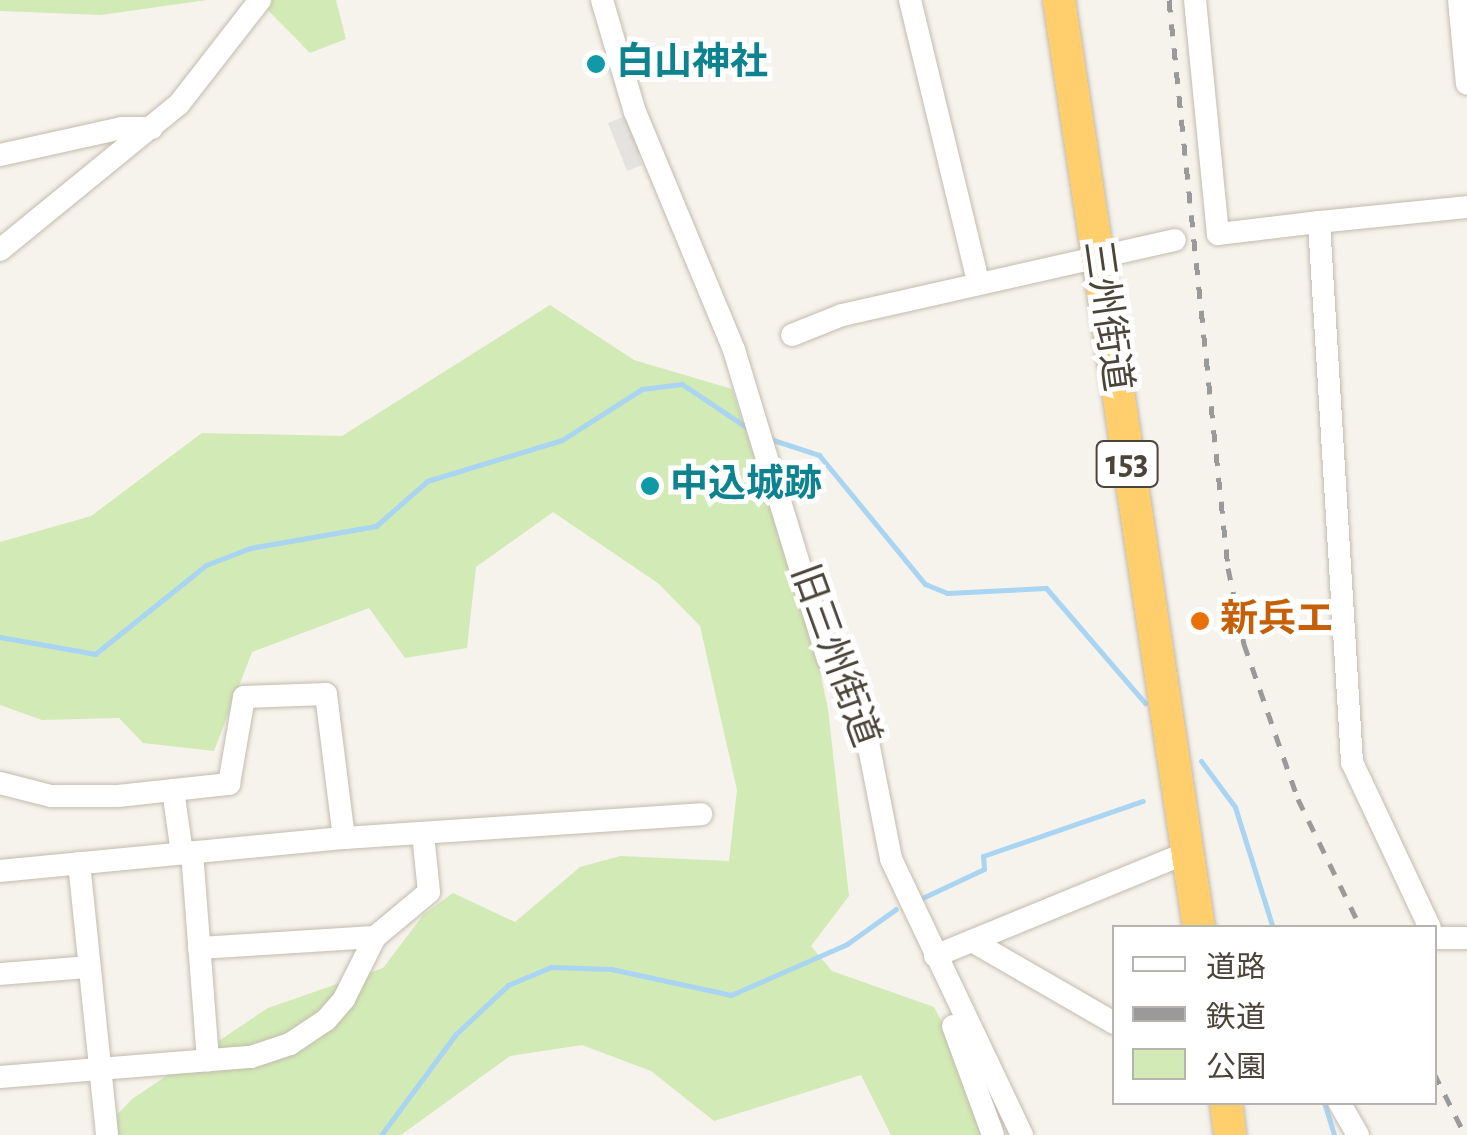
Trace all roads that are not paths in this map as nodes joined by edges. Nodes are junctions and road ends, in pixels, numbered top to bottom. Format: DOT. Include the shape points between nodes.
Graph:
graph roads {
  1 [pos="260,0"];
  2 [pos="602,0"];
  3 [pos="910,0"];
  4 [pos="1059,0"];
  5 [pos="1195,0"];
  6 [pos="1459,0"];
  7 [pos="1466,70"];
  8 [pos="152,128"];
  9 [pos="0,156"];
  10 [pos="1467,207"];
  11 [pos="1319,222"];
  12 [pos="1175,240"];
  13 [pos="0,250"];
  14 [pos="1098,257"];
  15 [pos="978,281"];
  16 [pos="792,335"];
  17 [pos="0,783"];
  18 [pos="173,790"];
  19 [pos="701,814"];
  20 [pos="424,834"];
  21 [pos="344,838"];
  22 [pos="187,853"];
  23 [pos="1186,853"];
  24 [pos="80,863"];
  25 [pos="0,871"];
  26 [pos="1198,925"];
  27 [pos="1429,925"];
  28 [pos="1437,935"];
  29 [pos="374,936"];
  30 [pos="1467,938"];
  31 [pos="972,942"];
  32 [pos="199,948"];
  33 [pos="935,956"];
  34 [pos="89,966"];
  35 [pos="0,974"];
  36 [pos="1112,1023"];
  37 [pos="208,1060"];
  38 [pos="100,1068"];
  39 [pos="0,1076"];
  40 [pos="1342,1105"];
  41 [pos="107,1135"];
  42 [pos="993,1135"];
  43 [pos="1022,1135"];
  44 [pos="1358,1135"];
  1 -- 8 [label="street" via="180,104"];
  2 -- 33 [label="street, 旧三州街道" via="635,112 734,350 828,660 862,712 890,859"];
  3 -- 15 [label="street"];
  4 -- 14 [label="highway, 三州街道 / 153"];
  5 -- 11 [label="street" via="1218,234"];
  6 -- 7 [label="street"];
  8 -- 9 [label="street" via="122,128"];
  8 -- 13 [label="street"];
  10 -- 11 [label="street"];
  11 -- 27 [label="street" via="1352,762"];
  12 -- 14 [label="street"];
  14 -- 15 [label="street"];
  14 -- 23 [label="highway, 三州街道 / 153"];
  15 -- 16 [label="street" via="842,314"];
  17 -- 18 [label="street" via="51,796"];
  18 -- 21 [label="street" via="228,784 244,697 326,694"];
  18 -- 22 [label="street"];
  19 -- 20 [label="street"];
  20 -- 21 [label="street"];
  20 -- 29 [label="street" via="429,892"];
  21 -- 22 [label="street"];
  22 -- 24 [label="street"];
  22 -- 32 [label="street"];
  23 -- 26 [label="highway, 三州街道 / 153"];
  23 -- 31 [label="street"];
  24 -- 25 [label="street"];
  24 -- 34 [label="street"];
  28 -- 30 [label="street"];
  29 -- 32 [label="street"];
  29 -- 37 [label="street" via="344,999 326,1020 290,1044 251,1058"];
  31 -- 33 [label="street"];
  31 -- 36 [label="street"];
  32 -- 37 [label="street"];
  33 -- 42 [label="street" via="935,984"];
  33 -- 43 [label="street, 旧三州街道"];
  34 -- 35 [label="street"];
  34 -- 38 [label="street"];
  37 -- 38 [label="street"];
  38 -- 39 [label="street"];
  38 -- 41 [label="street"];
  40 -- 44 [label="street"];
}
